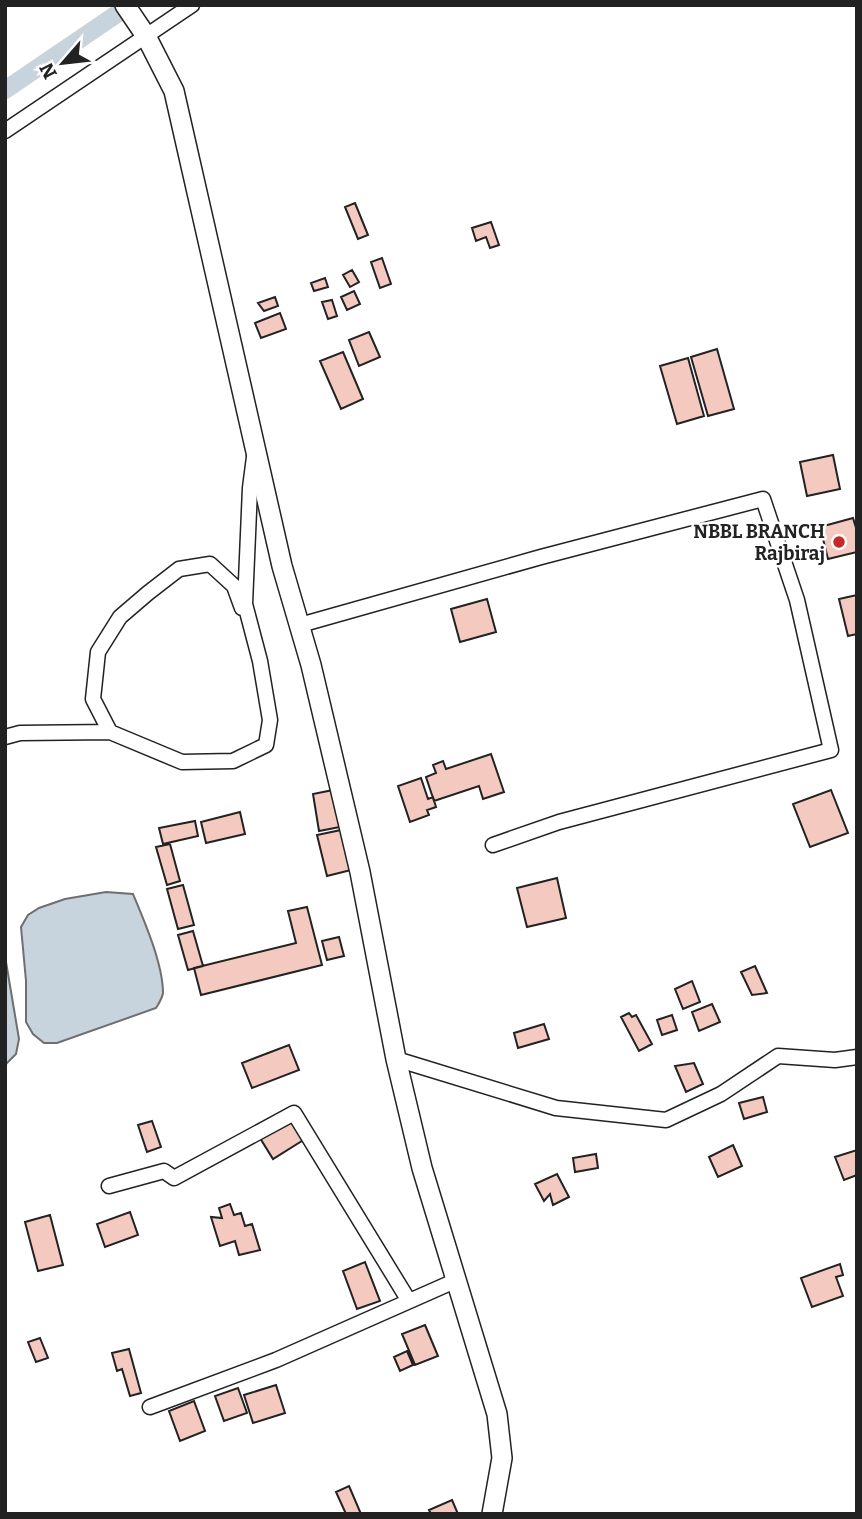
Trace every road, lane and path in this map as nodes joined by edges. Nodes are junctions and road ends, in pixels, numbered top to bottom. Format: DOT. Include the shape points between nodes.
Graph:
graph roads {
  1 [pos="125,5"];
  2 [pos="192,5"];
  3 [pos="146,36"];
  4 [pos="5,131"];
  5 [pos="256,448"];
  6 [pos="300,625"];
  7 [pos="260,661"];
  8 [pos="110,732"];
  9 [pos="5,737"];
  10 [pos="493,845"];
  11 [pos="857,1057"];
  12 [pos="396,1059"];
  13 [pos="109,1186"];
  14 [pos="457,1280"];
  15 [pos="409,1301"];
  16 [pos="150,1407"];
  17 [pos="492,1514"];
  1 -- 3 [label="street"];
  2 -- 3 [label="street"];
  3 -- 4 [label="street"];
  3 -- 5 [label="street" via="174,91"];
  5 -- 6 [label="street"];
  5 -- 7 [label="street" via="245,604"];
  6 -- 10 [label="street" via="763,499 797,600 831,750 559,822"];
  6 -- 12 [label="street" via="360,872"];
  7 -- 8 [label="street" via="270,720 266,745 233,761 182,762"];
  7 -- 8 [label="street" via="234,586 210,564 179,569 120,617 98,652 93,699"];
  8 -- 9 [label="street"];
  11 -- 12 [label="street" via="778,1056 721,1094 666,1120 556,1108"];
  12 -- 14 [label="street" via="422,1168"];
  13 -- 15 [label="street" via="164,1171 174,1178 294,1112"];
  14 -- 15 [label="street"];
  14 -- 17 [label="street" via="497,1414 502,1458"];
  15 -- 16 [label="street" via="276,1360"];
}
